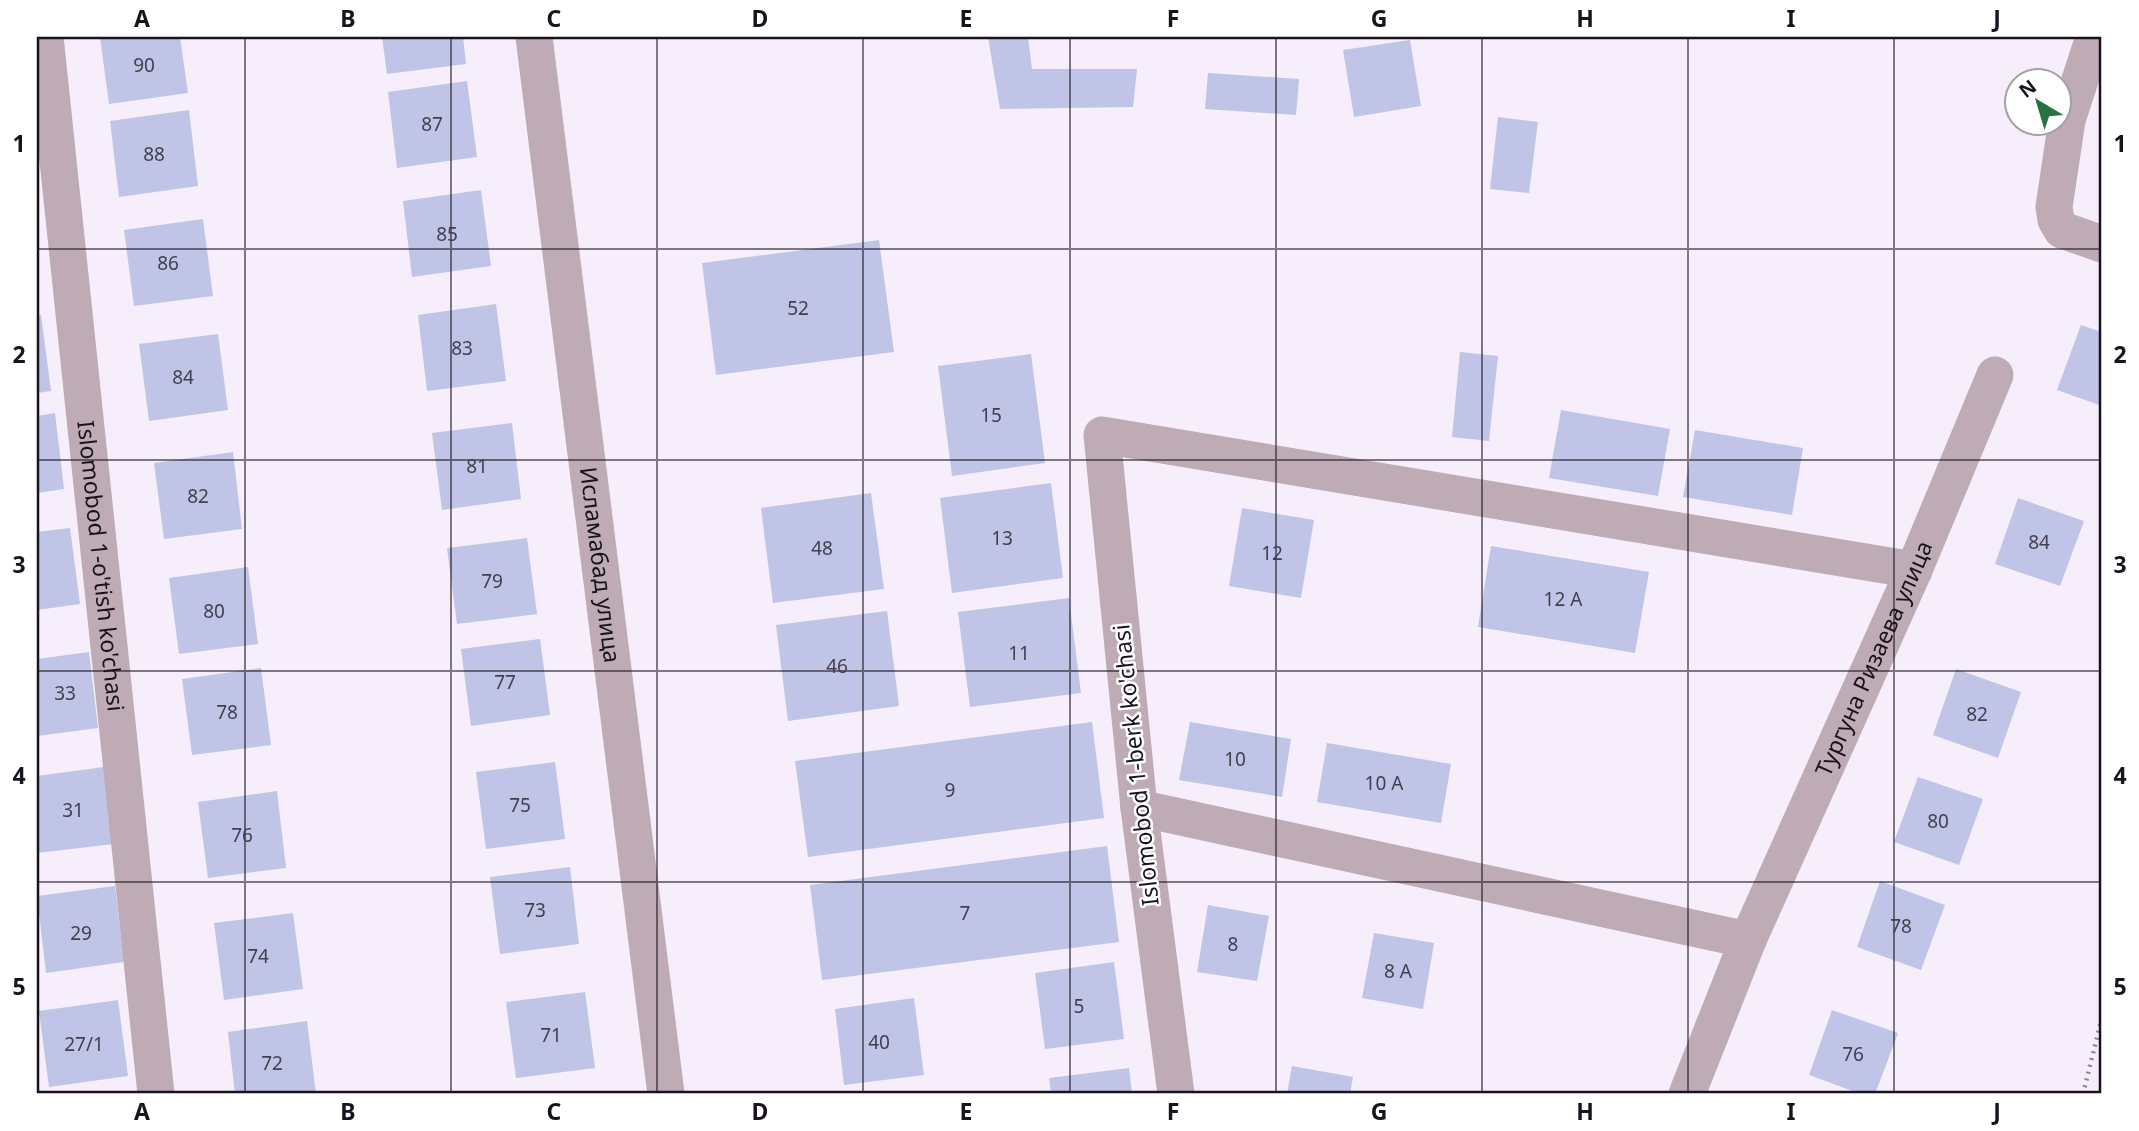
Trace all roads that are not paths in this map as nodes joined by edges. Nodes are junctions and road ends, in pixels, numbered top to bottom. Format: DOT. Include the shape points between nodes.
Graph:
graph roads {
  1 [pos="45,37"];
  2 [pos="534,37"];
  3 [pos="2094,37"];
  4 [pos="2102,244"];
  5 [pos="1995,375"];
  6 [pos="1913,570"];
  7 [pos="1139,808"];
  8 [pos="1748,940"];
  9 [pos="156,1094"];
  10 [pos="666,1094"];
  11 [pos="1175,1094"];
  12 [pos="1687,1094"];
  1 -- 9 [label="street, Islomobod 1-o'tish ko'chasi"];
  2 -- 10 [label="street, Исламабад улица"];
  3 -- 4 [label="street" via="2067,120 2053,207 2062,230"];
  5 -- 6 [label="street, Тургуна Ризаева улица"];
  6 -- 7 [label="street, Islomobod 1-berk ko'chasi" via="1102,435"];
  6 -- 8 [label="street, Тургуна Ризаева улица"];
  7 -- 8 [label="street"];
  7 -- 11 [label="street, Islomobod 1-berk ko'chasi"];
  8 -- 12 [label="street, Тургуна Ризаева улица"];
}
